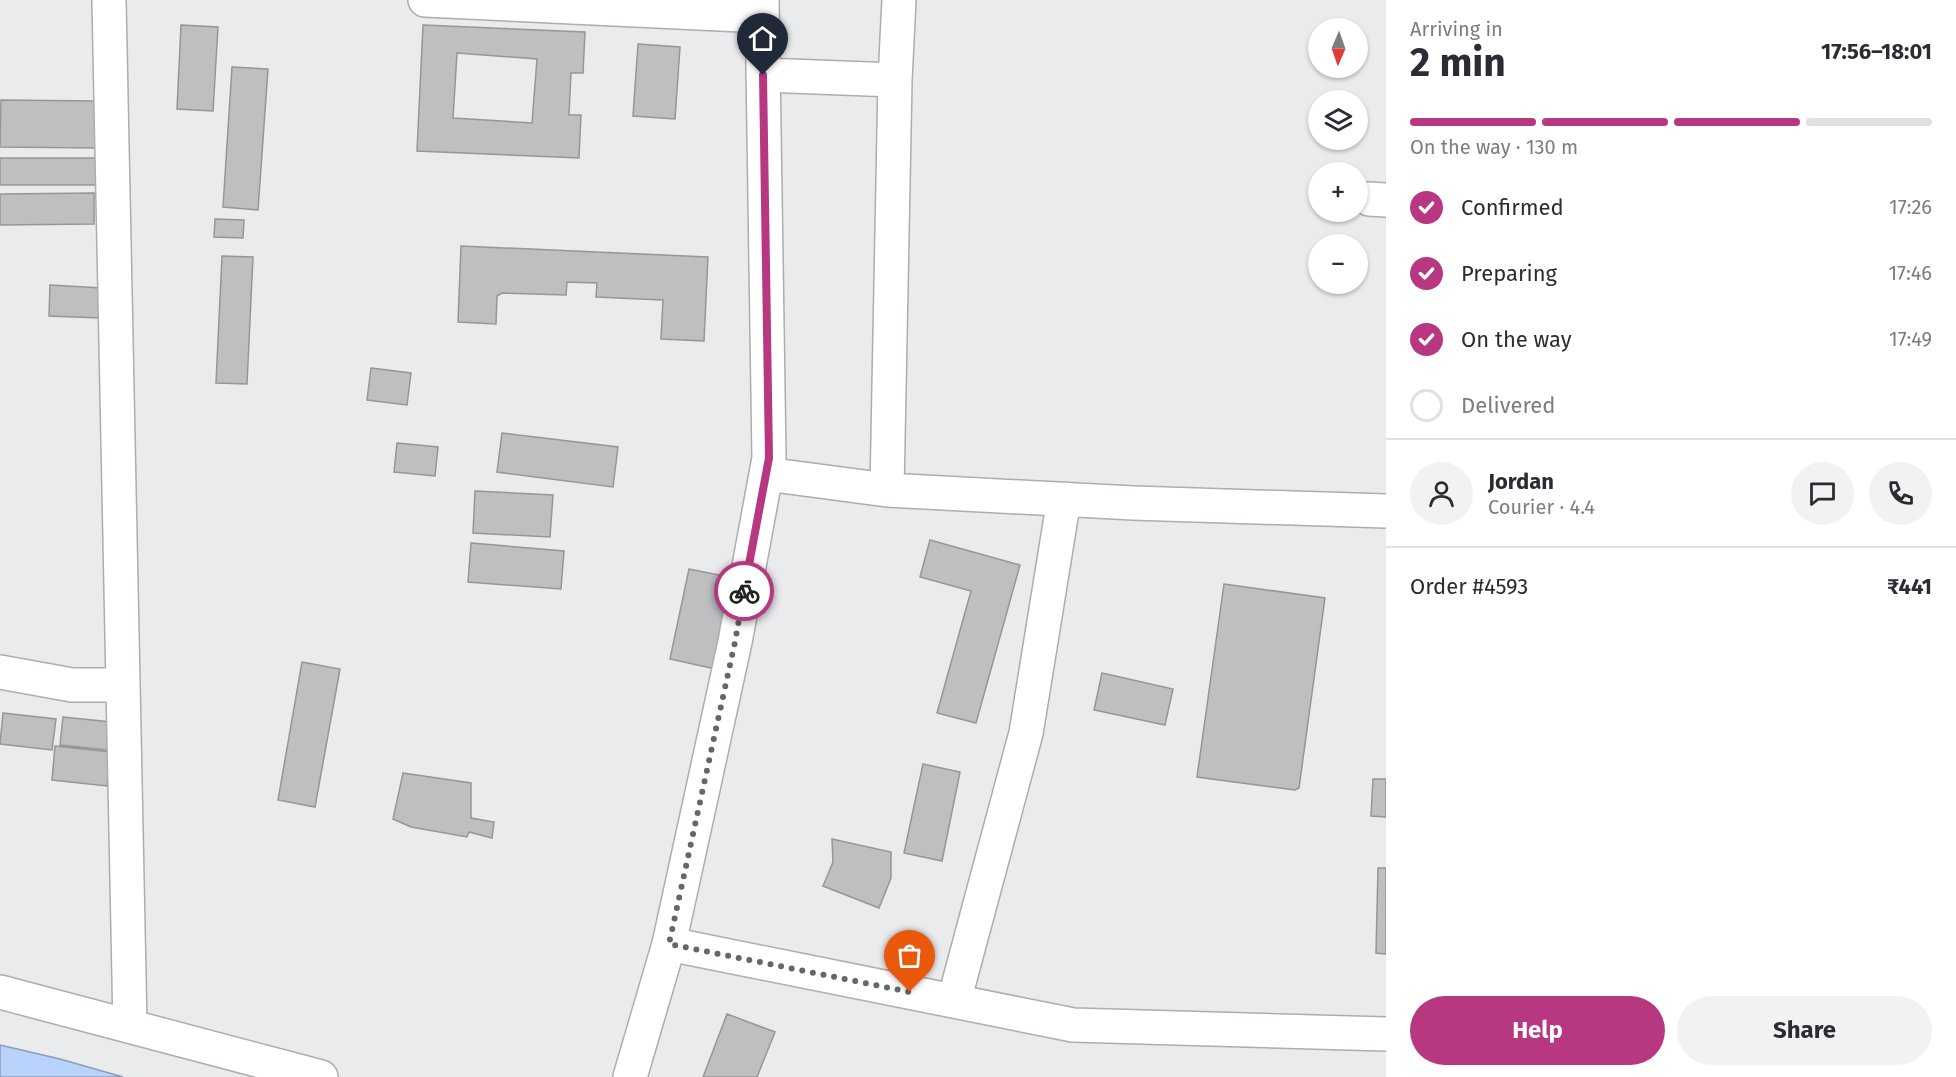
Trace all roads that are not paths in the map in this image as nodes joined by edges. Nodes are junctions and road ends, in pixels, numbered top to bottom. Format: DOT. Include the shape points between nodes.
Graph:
graph roads {
  1 [pos="109,0"];
  2 [pos="425,0"];
  3 [pos="899,0"];
  4 [pos="762,8"];
  5 [pos="763,75"];
  6 [pos="895,80"];
  7 [pos="766,474"];
  8 [pos="887,490"];
  9 [pos="1064,499"];
  10 [pos="1386,511"];
  11 [pos="0,672"];
  12 [pos="123,686"];
  13 [pos="669,944"];
  14 [pos="0,992"];
  15 [pos="954,1001"];
  16 [pos="130,1026"];
  17 [pos="1386,1034"];
  18 [pos="321,1077"];
  19 [pos="630,1077"];
  1 -- 12 [label="street"];
  2 -- 4 [label="street"];
  3 -- 6 [label="street"];
  4 -- 5 [label="street"];
  5 -- 6 [label="street"];
  5 -- 7 [label="street" via="769,458"];
  6 -- 8 [label="street"];
  7 -- 8 [label="street"];
  7 -- 13 [label="street" via="735,642"];
  8 -- 9 [label="street"];
  9 -- 10 [label="street"];
  9 -- 15 [label="street" via="1026,733"];
  11 -- 12 [label="street" via="72,686"];
  12 -- 16 [label="street"];
  13 -- 15 [label="street"];
  13 -- 19 [label="street"];
  14 -- 16 [label="street"];
  15 -- 17 [label="street" via="1073,1024"];
  16 -- 18 [label="street"];
}
